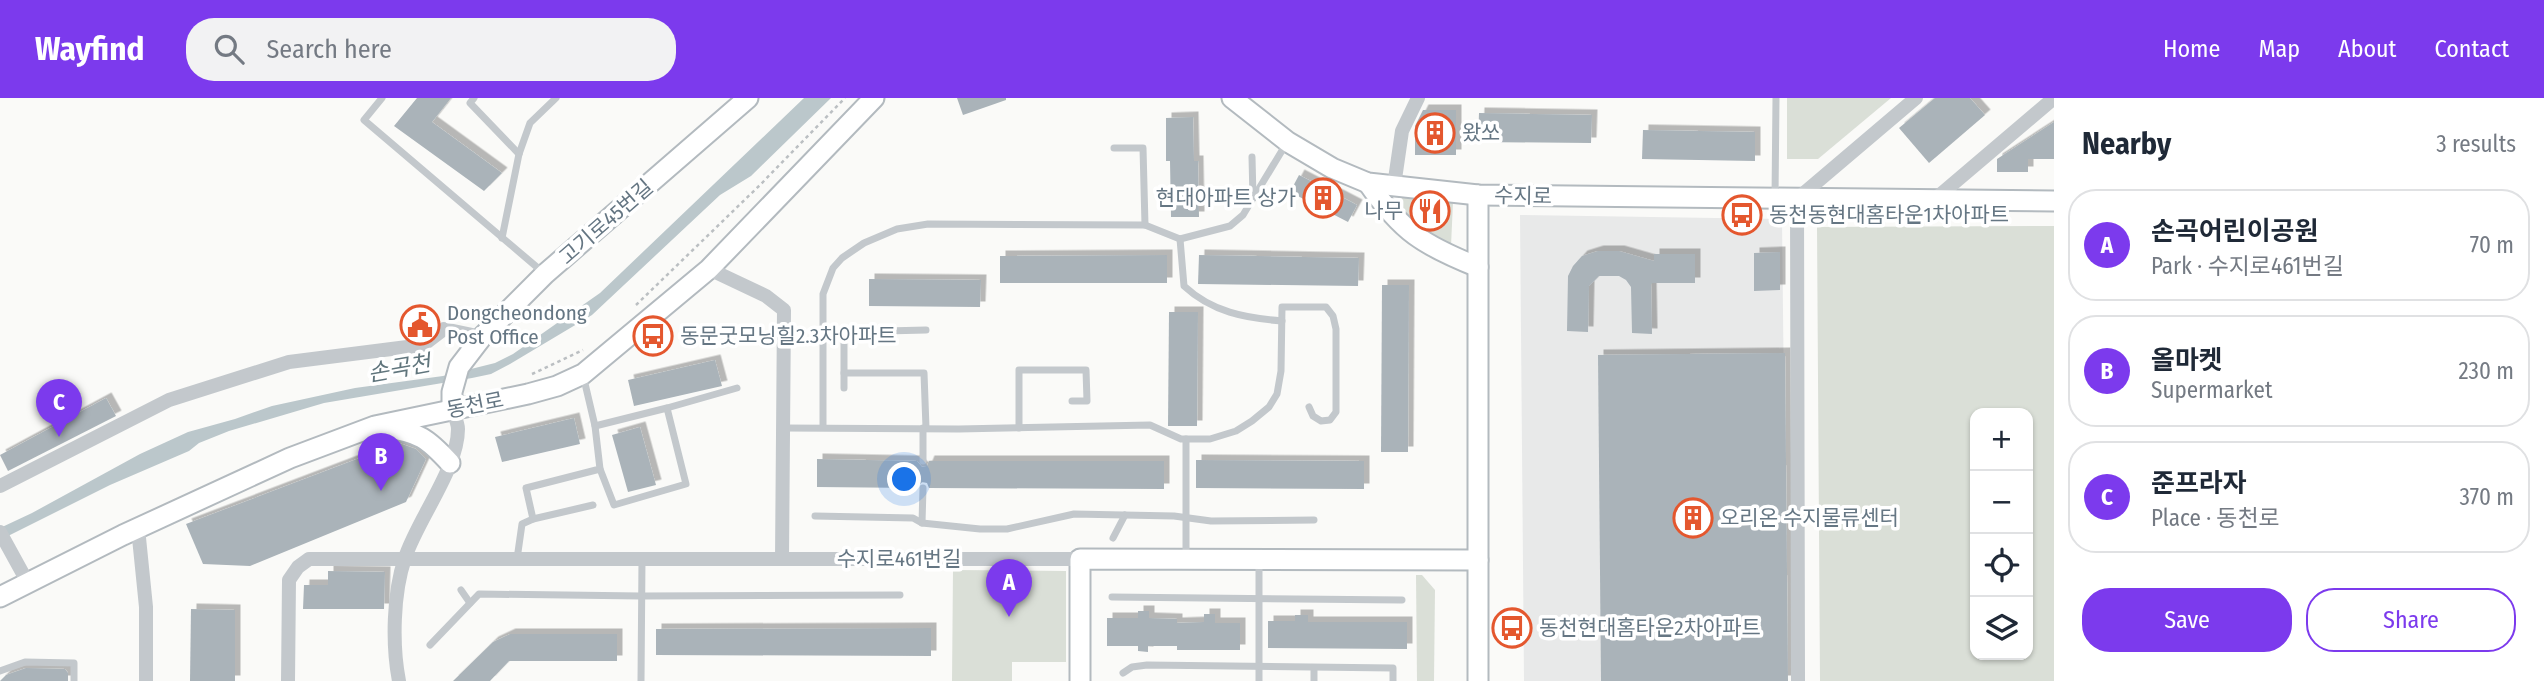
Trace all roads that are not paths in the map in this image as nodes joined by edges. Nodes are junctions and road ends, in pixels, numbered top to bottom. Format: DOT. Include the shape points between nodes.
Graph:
graph roads {
  1 [pos="382,98"];
  2 [pos="474,98"];
  3 [pos="556,98"];
  4 [pos="748,98"];
  5 [pos="874,98"];
  6 [pos="1232,98"];
  7 [pos="1418,98"];
  8 [pos="1776,98"];
  9 [pos="1916,98"];
  10 [pos="2054,98"];
  11 [pos="1288,142"];
  12 [pos="1114,148"];
  13 [pos="519,154"];
  14 [pos="1252,157"];
  15 [pos="1368,183"];
  16 [pos="1394,186"];
  17 [pos="1478,195"];
  18 [pos="1775,198"];
  19 [pos="1252,199"];
  20 [pos="1797,199"];
  21 [pos="1934,200"];
  22 [pos="2054,201"];
  23 [pos="1145,225"];
  24 [pos="502,238"];
  25 [pos="1180,239"];
  26 [pos="1478,267"];
  27 [pos="709,269"];
  28 [pos="545,274"];
  29 [pos="1282,321"];
  30 [pos="926,330"];
  31 [pos="475,345"];
  32 [pos="844,373"];
  33 [pos="583,374"];
  34 [pos="737,388"];
  35 [pos="844,388"];
  36 [pos="1072,401"];
  37 [pos="1309,407"];
  38 [pos="667,408"];
  39 [pos="452,409"];
  40 [pos="375,426"];
  41 [pos="594,426"];
  42 [pos="823,427"];
  43 [pos="784,428"];
  44 [pos="925,428"];
  45 [pos="1019,428"];
  46 [pos="1186,439"];
  47 [pos="923,461"];
  48 [pos="450,463"];
  49 [pos="600,469"];
  50 [pos="0,486"];
  51 [pos="923,488"];
  52 [pos="593,505"];
  53 [pos="1125,515"];
  54 [pos="815,516"];
  55 [pos="1186,518"];
  56 [pos="533,519"];
  57 [pos="1314,520"];
  58 [pos="922,523"];
  59 [pos="138,528"];
  60 [pos="0,532"];
  61 [pos="1113,538"];
  62 [pos="404,559"];
  63 [pos="517,559"];
  64 [pos="642,559"];
  65 [pos="782,559"];
  66 [pos="1080,559"];
  67 [pos="1186,560"];
  68 [pos="1259,560"];
  69 [pos="1478,560"];
  70 [pos="28,583"];
  71 [pos="461,590"];
  72 [pos="900,595"];
  73 [pos="641,596"];
  74 [pos="0,597"];
  75 [pos="1112,597"];
  76 [pos="1259,598"];
  77 [pos="1402,600"];
  78 [pos="470,603"];
  79 [pos="430,645"];
  80 [pos="1259,667"];
  81 [pos="1314,668"];
  82 [pos="0,671"];
  83 [pos="1123,673"];
  84 [pos="74,681"];
  85 [pos="146,681"];
  86 [pos="288,681"];
  87 [pos="399,681"];
  88 [pos="641,681"];
  89 [pos="1080,681"];
  90 [pos="1259,681"];
  91 [pos="1314,681"];
  92 [pos="1393,681"];
  93 [pos="1478,681"];
  94 [pos="1798,681"];
  1 -- 24 [label="lane" via="364,120"];
  2 -- 13 [label="lane" via="470,103"];
  3 -- 13 [label="lane" via="530,123"];
  4 -- 28 [label="street, 고기로45번길"];
  5 -- 27 [label="street, 동천로"];
  6 -- 11 [label="street"];
  7 -- 16 [label="street" via="1402,131"];
  8 -- 18 [label="lane"];
  9 -- 20 [label="street"];
  10 -- 21 [label="street"];
  11 -- 15 [label="street"];
  11 -- 19 [label="lane"];
  12 -- 23 [label="lane" via="1143,148"];
  13 -- 24 [label="lane"];
  14 -- 19 [label="lane"];
  15 -- 16 [label="street"];
  15 -- 26 [label="street" via="1410,233 1436,250"];
  16 -- 17 [label="street"];
  17 -- 18 [label="street, 수지로"];
  17 -- 26 [label="street, 수지로"];
  18 -- 20 [label="street, 수지로"];
  19 -- 25 [label="lane" via="1230,226"];
  20 -- 21 [label="street, 수지로"];
  20 -- 94 [label="street"];
  21 -- 22 [label="street, 수지로"];
  23 -- 25 [label="lane"];
  23 -- 42 [label="lane" via="912,225 852,250 833,268 823,294"];
  24 -- 28 [label="lane"];
  25 -- 29 [label="lane" via="1184,286 1198,298 1228,312"];
  26 -- 69 [label="street, 수지로"];
  27 -- 33 [label="street, 동천로"];
  27 -- 43 [label="street" via="766,296 784,310"];
  28 -- 31 [label="street, 고기로45번길"];
  29 -- 37 [label="lane" via="1282,307 1326,307 1333,316 1336,412 1330,420 1321,421"];
  29 -- 46 [label="lane" via="1281,371 1269,407 1236,431 1210,439"];
  30 -- 32 [label="lane" via="844,332"];
  31 -- 39 [label="street" via="459,368"];
  31 -- 50 [label="street" via="444,329 423,345 289,362 169,400"];
  32 -- 35 [label="lane"];
  32 -- 44 [label="lane" via="924,373"];
  33 -- 39 [label="street, 동천로" via="528,394"];
  33 -- 41 [label="lane"];
  34 -- 38 [label="lane"];
  36 -- 45 [label="lane" via="1087,401 1086,370 1019,370"];
  38 -- 41 [label="lane"];
  38 -- 49 [label="lane" via="686,484 614,505"];
  39 -- 40 [label="street, 동천로"];
  39 -- 48 [label="street" via="458,427"];
  40 -- 48 [label="street" via="413,432 430,441"];
  40 -- 59 [label="street, 동천로" via="290,457"];
  41 -- 49 [label="lane"];
  42 -- 43 [label="lane"];
  42 -- 44 [label="lane"];
  43 -- 65 [label="street"];
  44 -- 45 [label="lane"];
  44 -- 47 [label="lane"];
  45 -- 46 [label="lane" via="1150,425"];
  46 -- 55 [label="lane"];
  48 -- 62 [label="street"];
  49 -- 56 [label="lane" via="526,488"];
  51 -- 58 [label="lane"];
  52 -- 56 [label="lane"];
  53 -- 55 [label="lane"];
  53 -- 58 [label="lane" via="1074,514 1007,528"];
  53 -- 61 [label="lane"];
  54 -- 58 [label="lane" via="913,518"];
  55 -- 57 [label="lane"];
  55 -- 67 [label="lane"];
  56 -- 63 [label="lane" via="522,524"];
  59 -- 70 [label="street, 동천로"];
  59 -- 85 [label="street" via="146,607"];
  60 -- 70 [label="street"];
  62 -- 63 [label="street, 수지로461번길"];
  62 -- 86 [label="street, 수지로461번길" via="310,559 298,567 289,580"];
  62 -- 87 [label="street" via="395,614"];
  63 -- 64 [label="street, 수지로461번길"];
  64 -- 65 [label="street, 수지로461번길"];
  64 -- 73 [label="lane"];
  65 -- 66 [label="street, 수지로461번길"];
  66 -- 67 [label="street, 수지로461번길"];
  66 -- 89 [label="street"];
  67 -- 68 [label="street, 수지로461번길"];
  68 -- 69 [label="street, 수지로461번길"];
  68 -- 76 [label="lane"];
  69 -- 93 [label="street, 수지로"];
  70 -- 74 [label="street, 동천로"];
  71 -- 78 [label="lane"];
  72 -- 73 [label="lane"];
  73 -- 78 [label="lane" via="479,594"];
  73 -- 88 [label="lane"];
  75 -- 76 [label="lane"];
  76 -- 77 [label="lane"];
  76 -- 80 [label="lane"];
  78 -- 79 [label="lane"];
  80 -- 81 [label="lane"];
  80 -- 83 [label="lane" via="1147,665"];
  80 -- 90 [label="lane"];
  81 -- 91 [label="lane"];
  81 -- 92 [label="lane" via="1393,668"];
  82 -- 84 [label="lane" via="25,662 74,663"];
}
